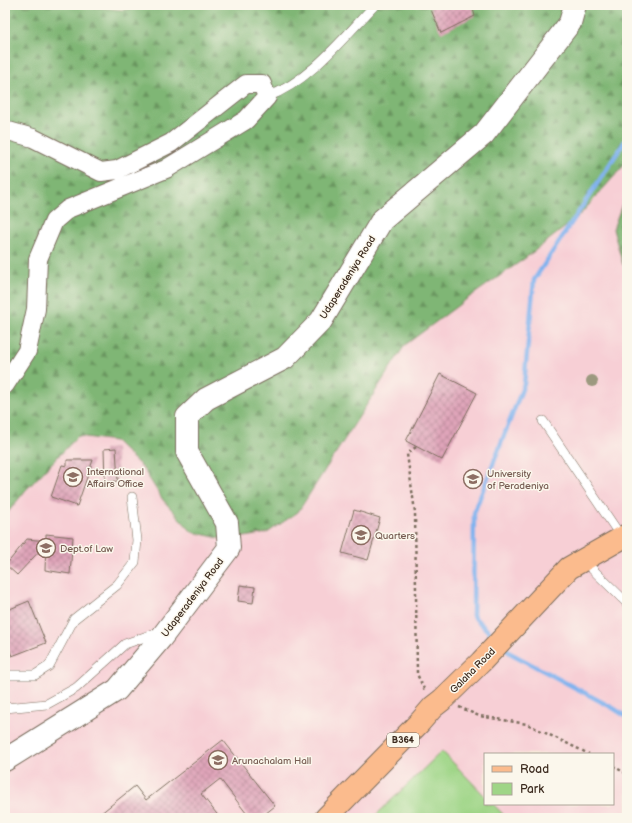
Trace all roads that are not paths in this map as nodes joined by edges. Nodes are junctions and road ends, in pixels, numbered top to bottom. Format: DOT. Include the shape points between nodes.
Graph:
graph roads {
  1 [pos="375,5"];
  2 [pos="575,5"];
  3 [pos="267,97"];
  4 [pos="5,130"];
  5 [pos="5,385"];
  6 [pos="543,421"];
  7 [pos="132,497"];
  8 [pos="625,536"];
  9 [pos="584,561"];
  10 [pos="627,603"];
  11 [pos="162,638"];
  12 [pos="5,675"];
  13 [pos="5,708"];
  14 [pos="5,760"];
  15 [pos="326,818"];
  1 -- 3 [label="lane" via="312,70 280,92"];
  2 -- 11 [label="street, Udaperadeniya Road" via="570,23 484,134 382,220 321,321 285,358 206,400 187,417 187,452 227,523 229,548"];
  3 -- 4 [label="street" via="262,84 246,84 171,143 117,170 101,172 32,138"];
  3 -- 5 [label="street" via="246,120 166,169 68,209 54,221 38,259 36,308 27,351"];
  6 -- 8 [label="lane"];
  7 -- 12 [label="lane" via="137,540 135,562 117,585 74,619 49,666 35,675"];
  8 -- 9 [label="main road, Galaha Road / B364"];
  9 -- 10 [label="lane"];
  9 -- 15 [label="main road, Galaha Road / B364" via="569,568 481,662"];
  11 -- 13 [label="lane" via="153,634 125,644 76,688 47,704"];
  11 -- 14 [label="street, Udaperadeniya Road" via="117,690"];
}
